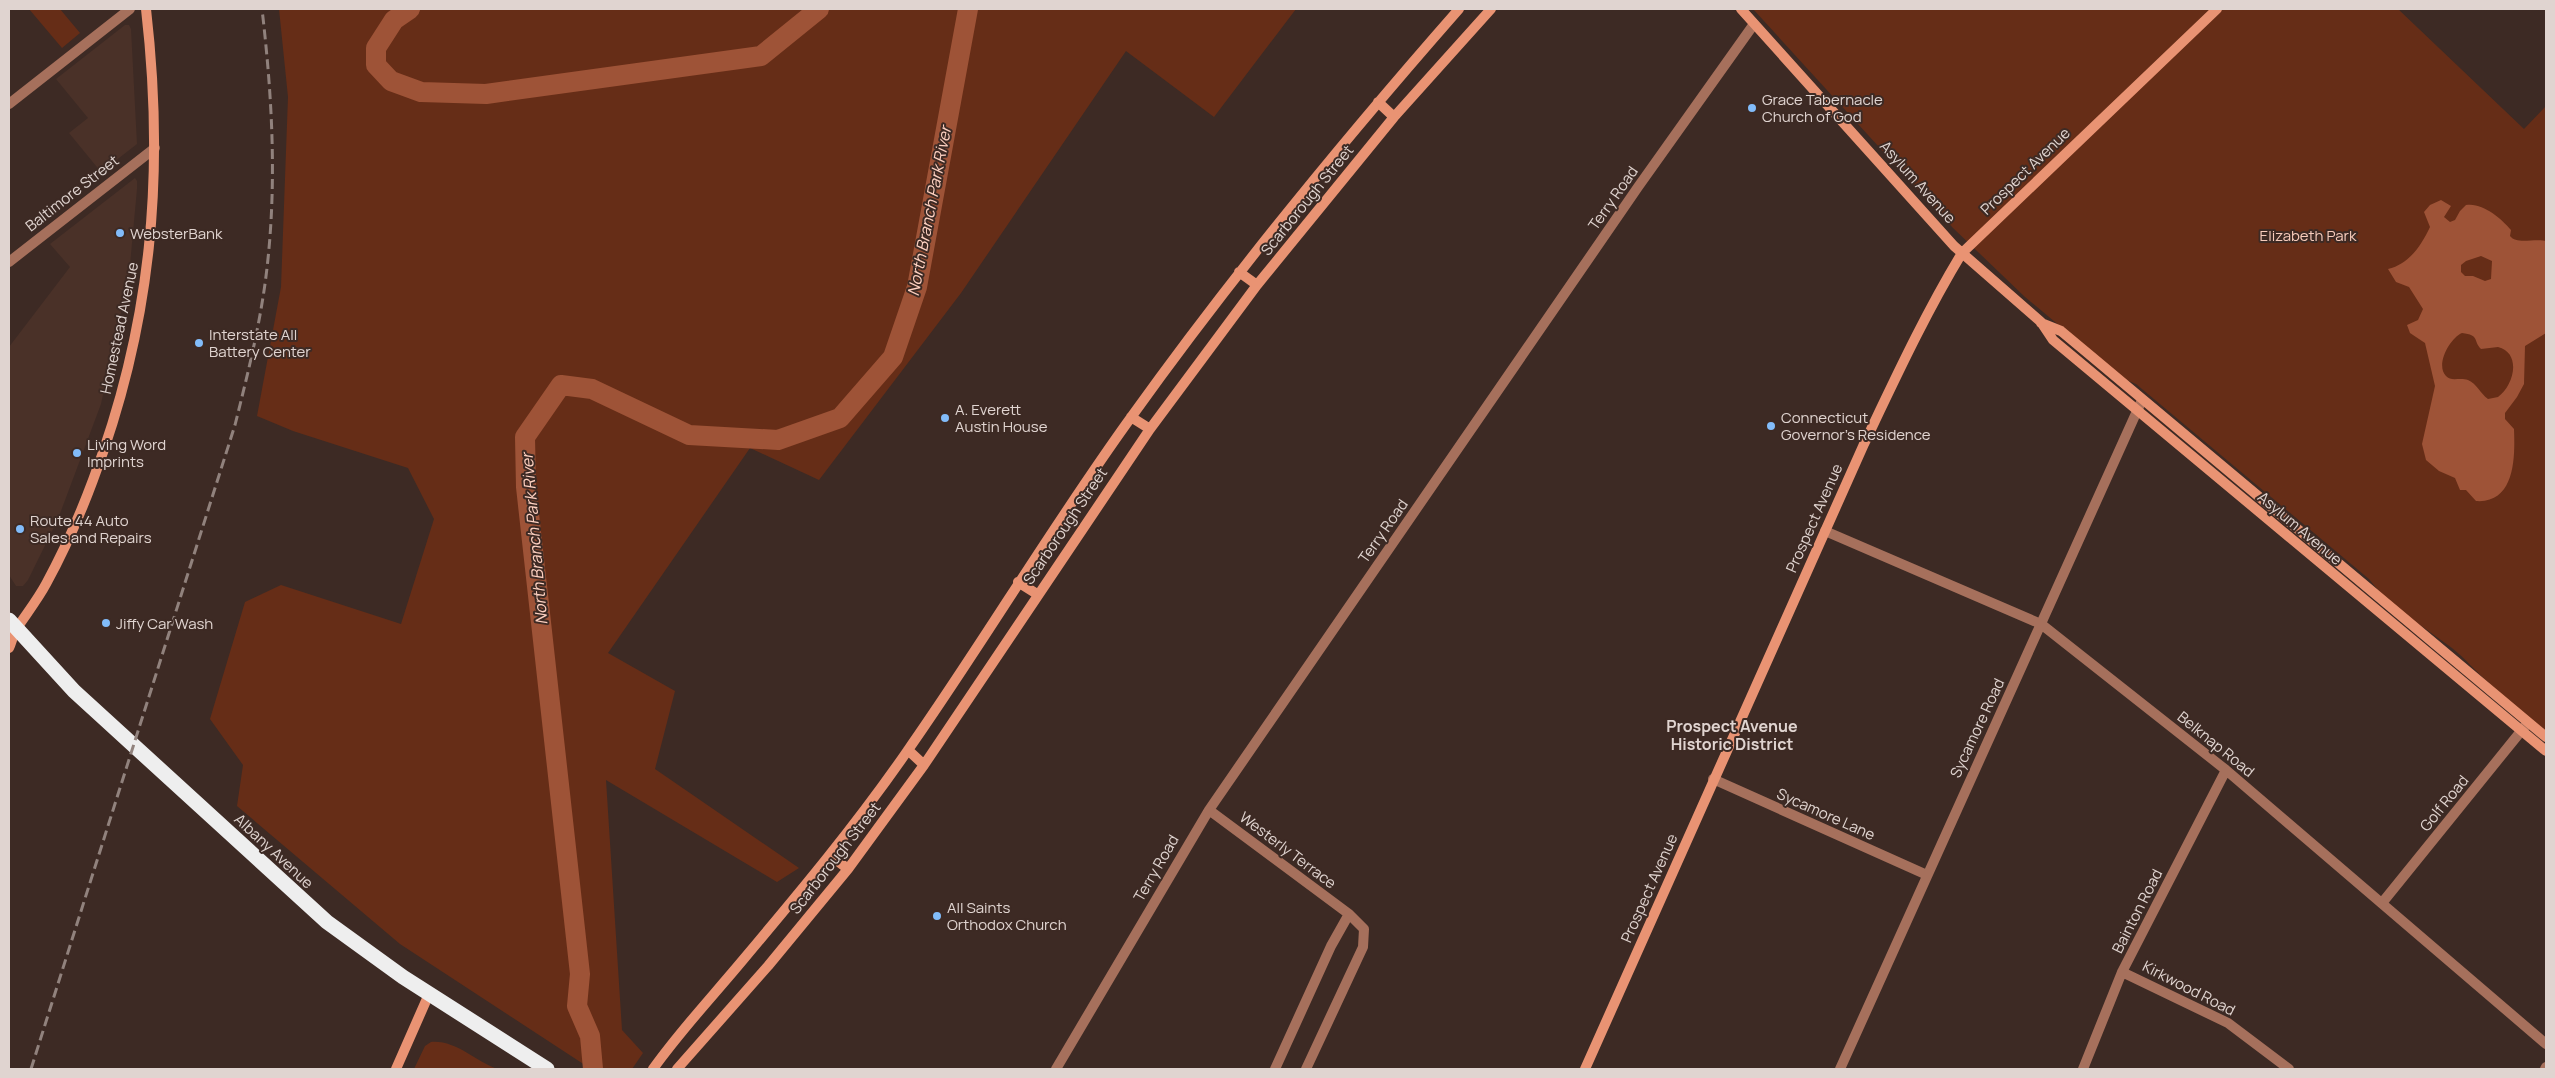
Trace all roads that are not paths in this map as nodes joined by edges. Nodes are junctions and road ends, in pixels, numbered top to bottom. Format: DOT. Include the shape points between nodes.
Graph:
graph roads {
  1 [pos="130,9"];
  2 [pos="146,9"];
  3 [pos="1459,9"];
  4 [pos="1491,9"];
  5 [pos="1741,9"];
  6 [pos="2217,9"];
  7 [pos="1754,24"];
  8 [pos="1378,102"];
  9 [pos="9,104"];
  10 [pos="1394,117"];
  11 [pos="155,148"];
  12 [pos="1962,253"];
  13 [pos="9,262"];
  14 [pos="1239,272"];
  15 [pos="1258,285"];
  16 [pos="2041,322"];
  17 [pos="2142,400"];
  18 [pos="2138,411"];
  19 [pos="1131,417"];
  20 [pos="1150,429"];
  21 [pos="1825,531"];
  22 [pos="1018,582"];
  23 [pos="1037,594"];
  24 [pos="2041,624"];
  25 [pos="11,627"];
  26 [pos="9,648"];
  27 [pos="2528,722"];
  28 [pos="2522,731"];
  29 [pos="2546,737"];
  30 [pos="908,750"];
  31 [pos="2546,751"];
  32 [pos="924,765"];
  33 [pos="2226,770"];
  34 [pos="1714,779"];
  35 [pos="1209,810"];
  36 [pos="831,856"];
  37 [pos="848,869"];
  38 [pos="1927,875"];
  39 [pos="2382,903"];
  40 [pos="1349,914"];
  41 [pos="2122,972"];
  42 [pos="429,994"];
  43 [pos="2546,1044"];
  44 [pos="396,1069"];
  45 [pos="547,1069"];
  46 [pos="653,1069"];
  47 [pos="677,1069"];
  48 [pos="1056,1069"];
  49 [pos="1276,1069"];
  50 [pos="1306,1069"];
  51 [pos="1585,1069"];
  52 [pos="1840,1069"];
  53 [pos="2083,1069"];
  54 [pos="2289,1069"];
  1 -- 9 [label="street"];
  2 -- 11 [label="main road, Homestead Avenue"];
  3 -- 8 [label="main road, Scarborough Street"];
  4 -- 10 [label="main road, Scarborough Street"];
  5 -- 7 [label="main road, Asylum Avenue"];
  6 -- 12 [label="main road, Prospect Avenue"];
  7 -- 12 [label="main road, Asylum Avenue"];
  7 -- 35 [label="street, Terry Road" via="1633,194"];
  8 -- 10 [label="main road"];
  8 -- 14 [label="main road, Scarborough Street"];
  10 -- 15 [label="main road, Scarborough Street"];
  11 -- 13 [label="street, Baltimore Street"];
  11 -- 25 [label="main road, Homestead Avenue" via="152,231 128,374 93,481 47,583"];
  12 -- 16 [label="main road, Asylum Avenue"];
  12 -- 21 [label="main road, Prospect Avenue" via="1910,346"];
  14 -- 15 [label="main road"];
  14 -- 19 [label="main road, Scarborough Street"];
  15 -- 20 [label="main road, Scarborough Street"];
  16 -- 17 [label="main road, Asylum Avenue" via="2061,331"];
  16 -- 18 [label="main road, Asylum Avenue" via="2053,340"];
  17 -- 18 [label="street, Sycamore Road"];
  17 -- 27 [label="main road, Asylum Avenue"];
  18 -- 24 [label="street, Sycamore Road"];
  18 -- 28 [label="main road, Asylum Avenue"];
  19 -- 20 [label="main road"];
  19 -- 22 [label="main road, Scarborough Street"];
  20 -- 23 [label="main road, Scarborough Street"];
  21 -- 24 [label="street, Belknap Road"];
  21 -- 34 [label="main road, Prospect Avenue"];
  22 -- 23 [label="main road"];
  22 -- 30 [label="main road, Scarborough Street"];
  23 -- 32 [label="main road, Scarborough Street"];
  24 -- 33 [label="street, Belknap Road"];
  24 -- 38 [label="street, Sycamore Road"];
  25 -- 26 [label="main road, Homestead Avenue"];
  25 -- 42 [label="highway, Albany Avenue" via="74,691 327,922"];
  27 -- 28 [label="street, Golf Road"];
  27 -- 29 [label="main road, Asylum Avenue"];
  28 -- 31 [label="main road, Asylum Avenue"];
  28 -- 39 [label="street, Golf Road"];
  30 -- 32 [label="main road"];
  30 -- 36 [label="main road, Scarborough Street"];
  32 -- 37 [label="main road, Scarborough Street"];
  33 -- 39 [label="street, Belknap Road"];
  33 -- 41 [label="street, Bainton Road"];
  34 -- 38 [label="street, Sycamore Lane"];
  34 -- 51 [label="main road, Prospect Avenue"];
  35 -- 40 [label="street, Westerly Terrace"];
  35 -- 48 [label="street, Terry Road"];
  36 -- 37 [label="main road"];
  36 -- 46 [label="main road, Scarborough Street"];
  37 -- 47 [label="main road, Scarborough Street"];
  38 -- 52 [label="street, Sycamore Road"];
  39 -- 43 [label="street, Belknap Road"];
  40 -- 49 [label="street" via="1331,946"];
  40 -- 50 [label="street, Westerly Terrace" via="1364,929 1363,947"];
  41 -- 53 [label="street, Bainton Road"];
  41 -- 54 [label="street, Kirkwood Road" via="2228,1023"];
  42 -- 44 [label="main road"];
  42 -- 45 [label="highway, Albany Avenue"];
}
